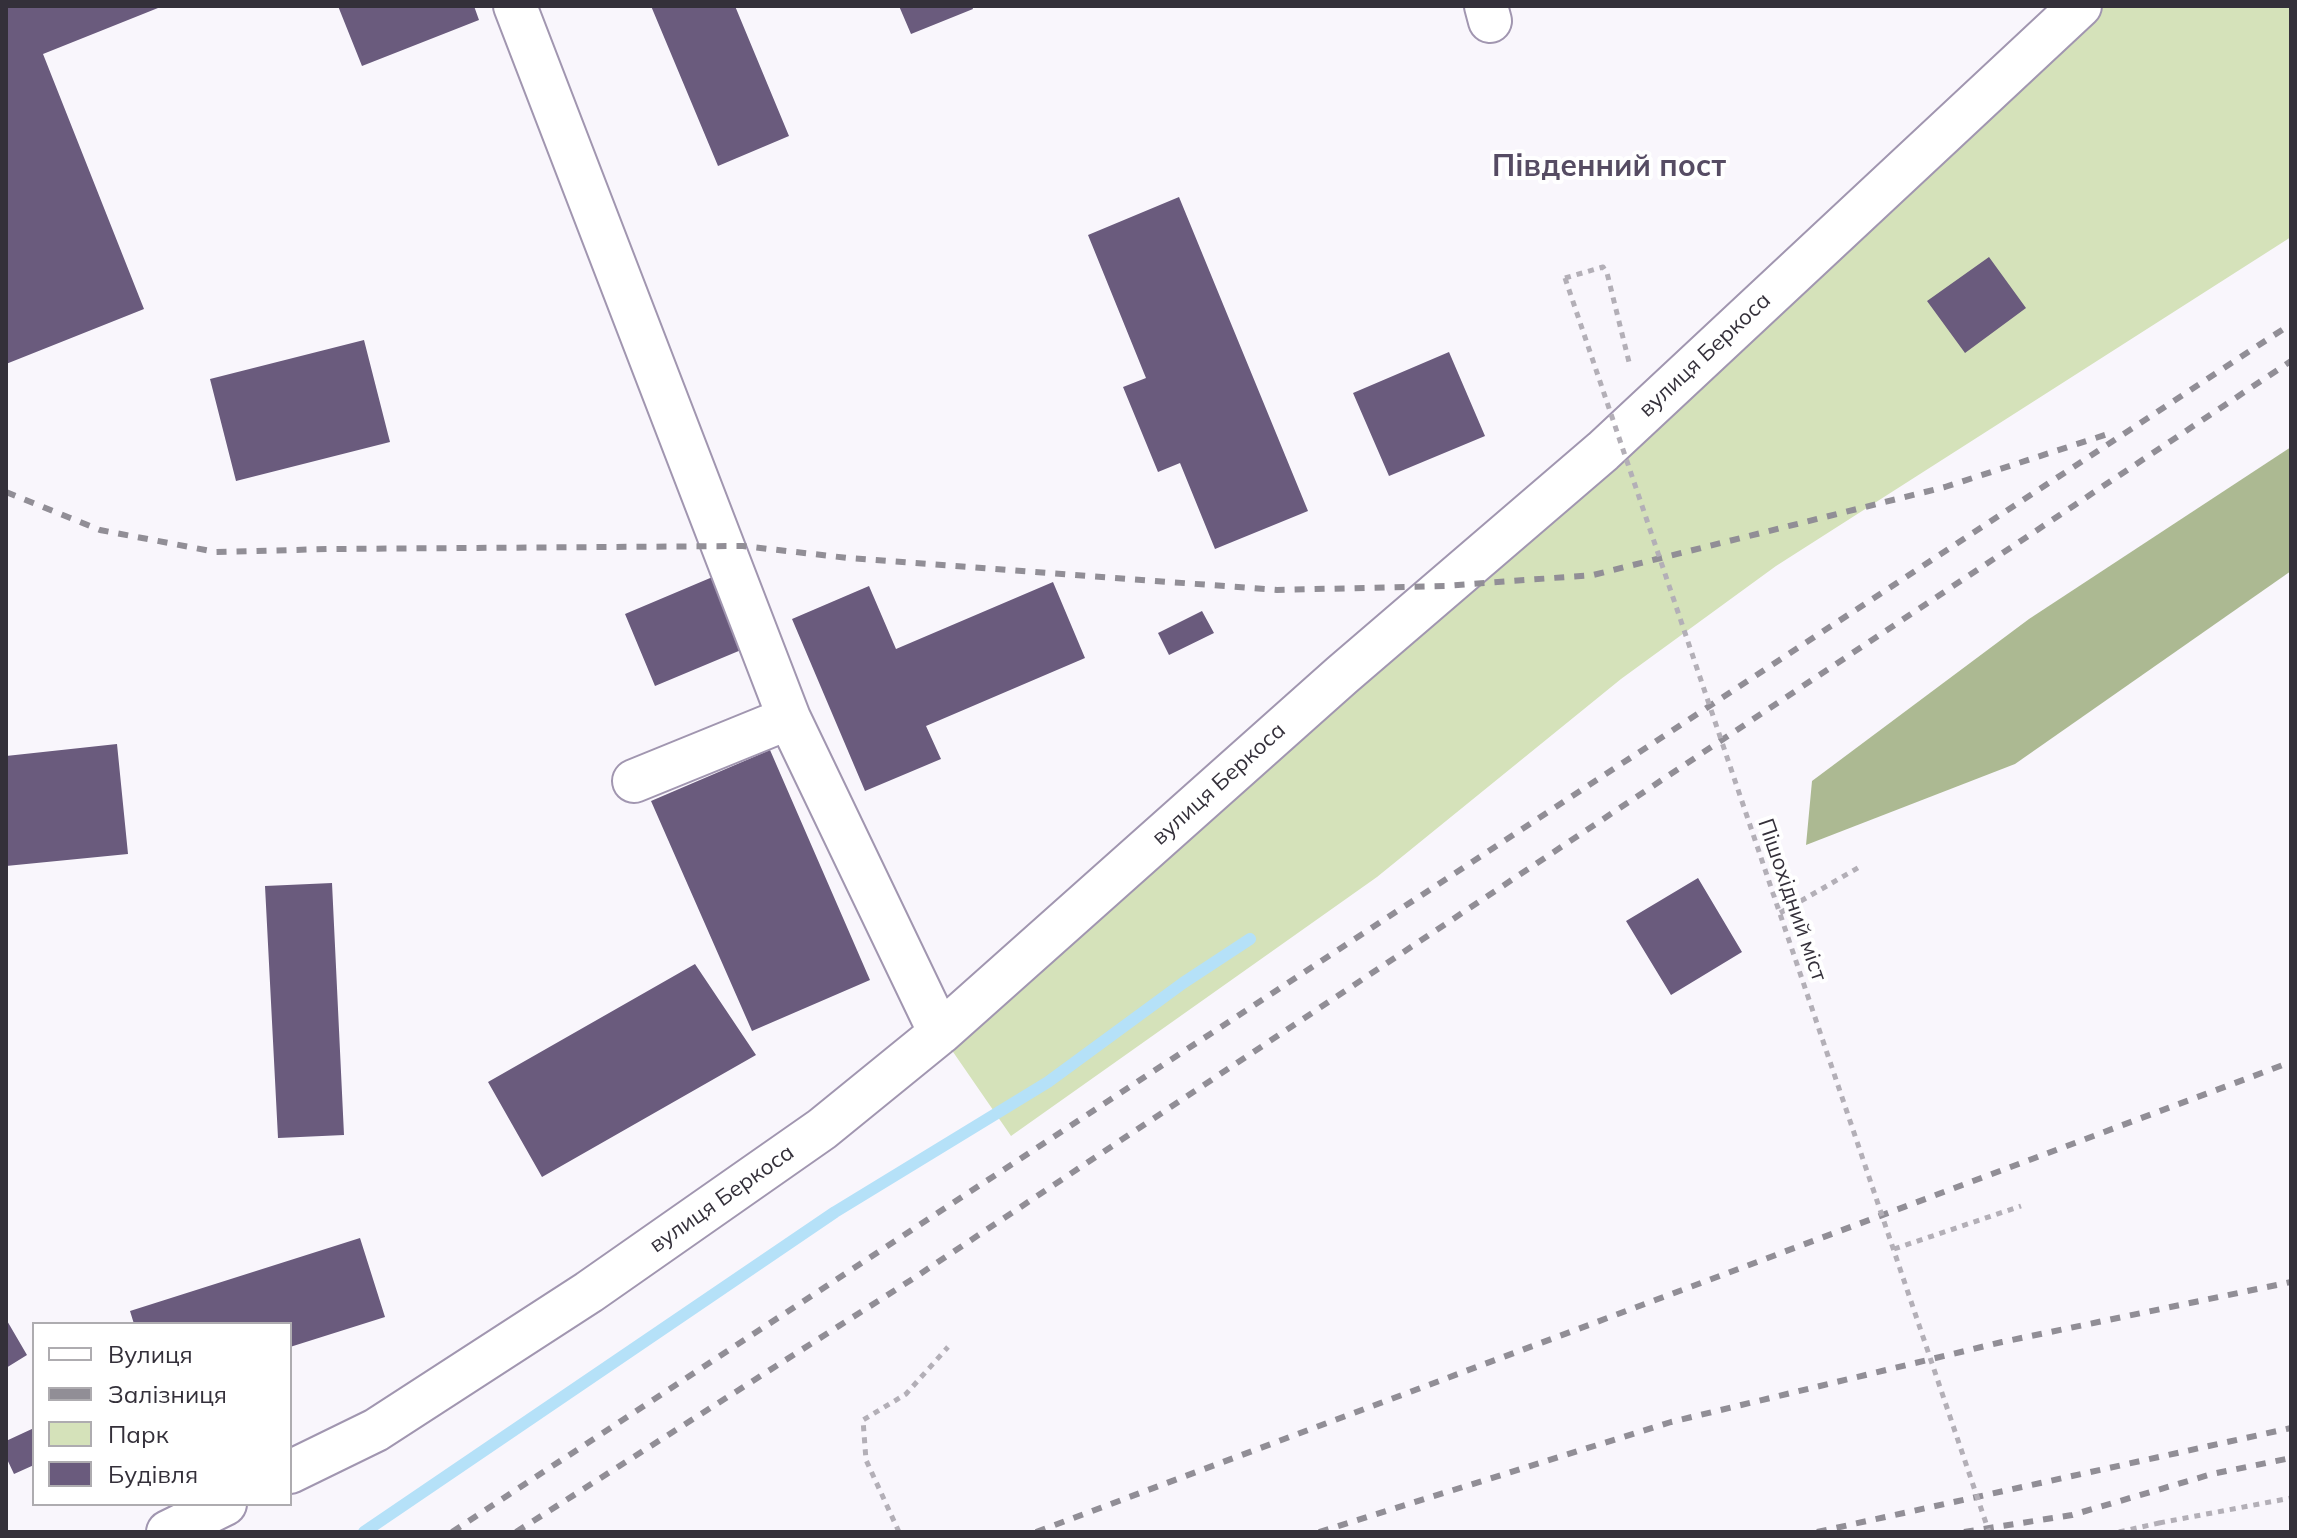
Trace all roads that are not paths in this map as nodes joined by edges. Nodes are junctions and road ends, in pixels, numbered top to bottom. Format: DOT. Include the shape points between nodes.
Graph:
graph roads {
  1 [pos="2080,6"];
  2 [pos="518,7"];
  3 [pos="789,718"];
  4 [pos="634,781"];
  5 [pos="940,1033"];
  6 [pos="292,1471"];
  7 [pos="221,1506"];
  8 [pos="168,1532"];
  1 -- 5 [label="street, вулиця Беркоса" via="1603,451"];
  2 -- 3 [label="street"];
  3 -- 4 [label="street"];
  3 -- 5 [label="street"];
  5 -- 6 [label="street, вулиця Беркоса" via="822,1129 589,1292 376,1430"];
  7 -- 8 [label="street"];
}
